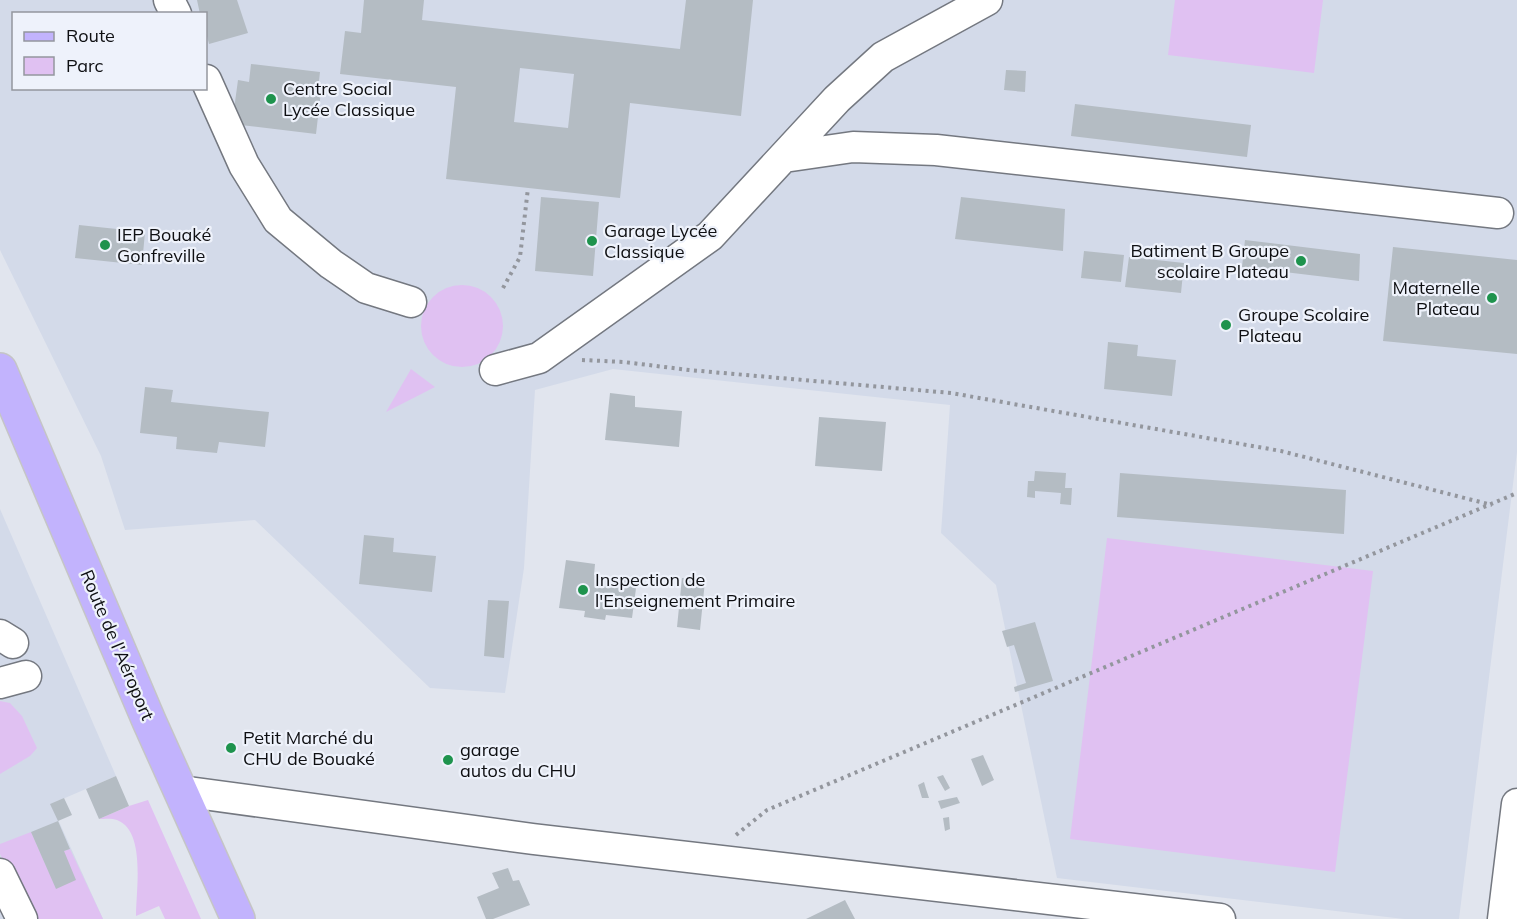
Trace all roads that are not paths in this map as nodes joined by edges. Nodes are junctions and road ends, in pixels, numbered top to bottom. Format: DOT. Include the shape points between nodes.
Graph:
graph roads {
  1 [pos="987,0"];
  2 [pos="207,82"];
  3 [pos="784,157"];
  4 [pos="1498,213"];
  5 [pos="411,302"];
  6 [pos="0,370"];
  7 [pos="495,370"];
  8 [pos="181,792"];
  9 [pos="1517,804"];
  10 [pos="0,874"];
  11 [pos="22,919"];
  12 [pos="238,919"];
  13 [pos="1220,919"];
  14 [pos="1503,919"];
  1 -- 3 [label="street" via="883,57 837,99"];
  2 -- 5 [label="street" via="244,165 278,220 366,288"];
  3 -- 4 [label="street" via="854,147 936,150"];
  3 -- 7 [label="street" via="710,236 539,358"];
  6 -- 8 [label="main road, Route de l'Aéroport"];
  8 -- 12 [label="main road, Route de l'Aéroport"];
  8 -- 13 [label="street" via="521,838"];
  9 -- 14 [label="street"];
  10 -- 11 [label="street"];
}
